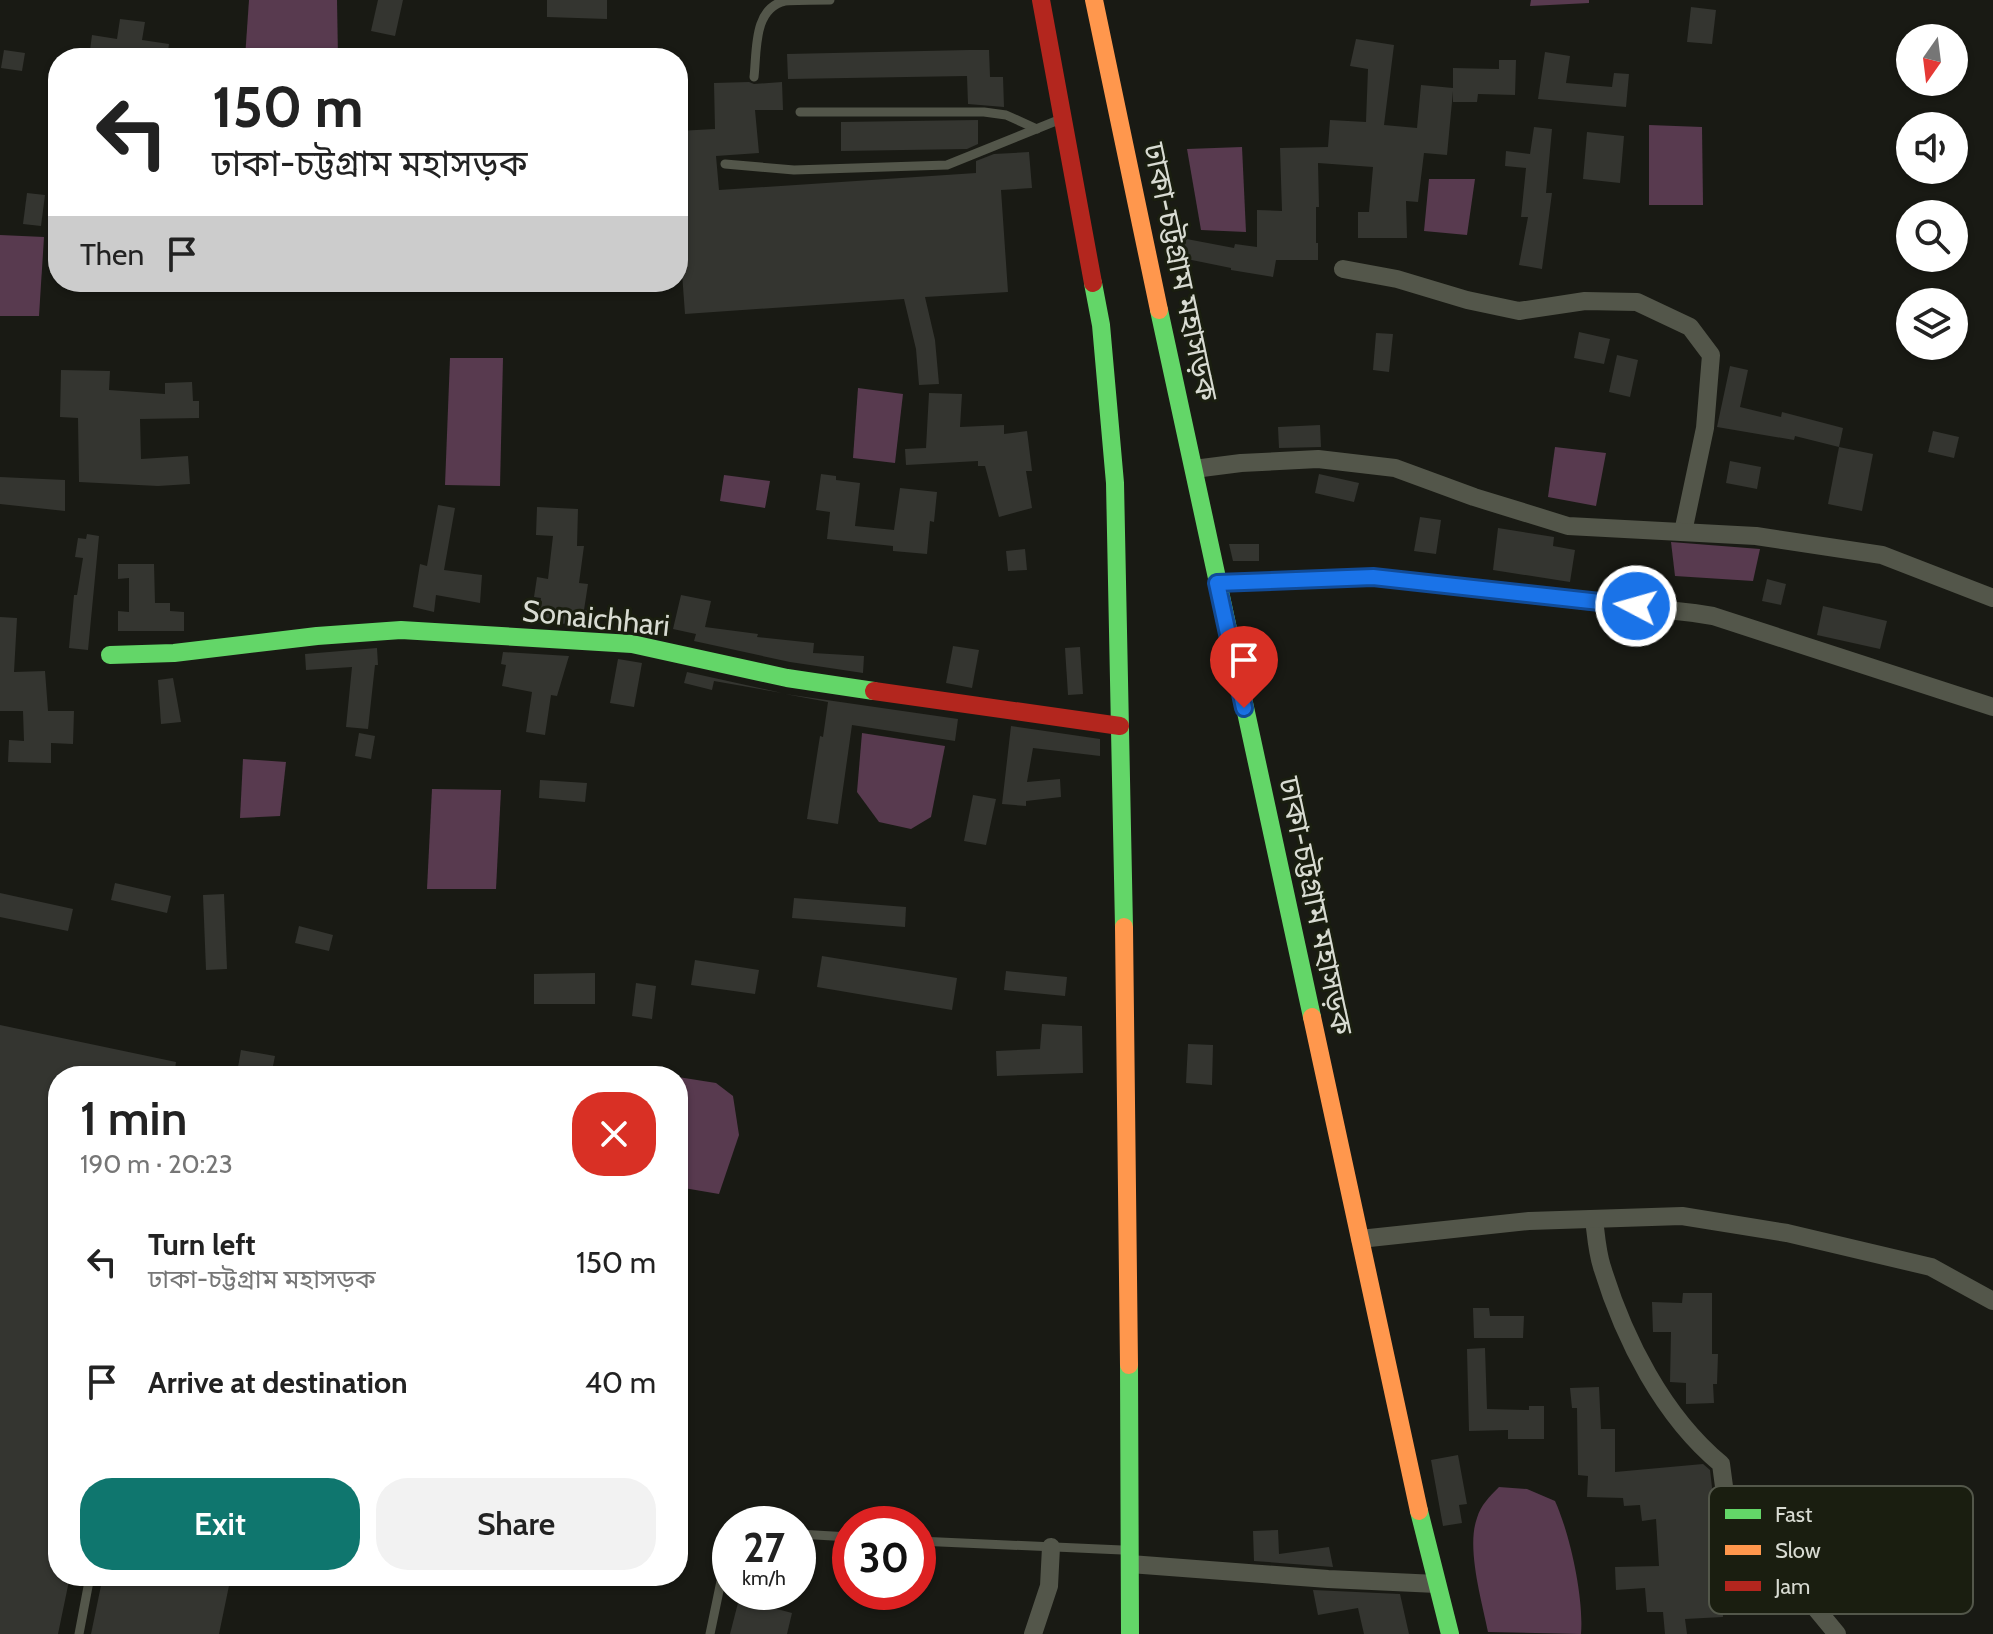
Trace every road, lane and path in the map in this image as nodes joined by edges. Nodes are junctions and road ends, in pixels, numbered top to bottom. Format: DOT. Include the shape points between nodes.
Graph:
graph roads {
  1 [pos="830,0"];
  2 [pos="1041,0"];
  3 [pos="1094,0"];
  4 [pos="754,77"];
  5 [pos="800,112"];
  6 [pos="1063,118"];
  7 [pos="1037,129"];
  8 [pos="725,164"];
  9 [pos="1343,269"];
  10 [pos="1194,469"];
  11 [pos="1683,532"];
  12 [pos="1217,583"];
  13 [pos="1993,598"];
  14 [pos="110,655"];
  15 [pos="1993,707"];
  16 [pos="1120,726"];
  17 [pos="1594,1219"];
  18 [pos="1360,1239"];
  19 [pos="1993,1301"];
  20 [pos="1724,1486"];
  21 [pos="936,1542"];
  22 [pos="1051,1547"];
  23 [pos="1130,1557"];
  24 [pos="1437,1584"];
  25 [pos="88,1586"];
  26 [pos="715,1610"];
  27 [pos="1820,1614"];
  28 [pos="79,1634"];
  29 [pos="710,1634"];
  30 [pos="1033,1634"];
  31 [pos="1130,1634"];
  32 [pos="1450,1634"];
  33 [pos="1837,1634"];
  1 -- 4 [label="lane" via="785,1 770,8 761,20"];
  2 -- 6 [label="main road"];
  3 -- 10 [label="main road, ঢাকা-চট্টগ্রাম মহাসড়ক"];
  5 -- 7 [label="lane" via="984,112"];
  6 -- 7 [label="lane"];
  6 -- 16 [label="main road" via="1101,325 1115,483"];
  7 -- 8 [label="lane" via="947,165 794,170"];
  9 -- 11 [label="street" via="1519,311 1585,301 1637,302 1690,327 1711,355 1705,428"];
  10 -- 11 [label="street" via="1318,459 1395,468 1568,526"];
  10 -- 12 [label="main road, ঢাকা-চট্টগ্রাম মহাসড়ক"];
  11 -- 13 [label="street" via="1756,536 1882,555"];
  12 -- 15 [label="street" via="1373,577 1713,616"];
  12 -- 18 [label="main road, ঢাকা-চট্টগ্রাম মহাসড়ক"];
  14 -- 16 [label="main road, Sonaichhari" via="401,630 632,644 787,678"];
  16 -- 23 [label="main road"];
  17 -- 18 [label="street"];
  17 -- 19 [label="street" via="1682,1216 1787,1233 1931,1267"];
  17 -- 20 [label="street" via="1601,1264 1616,1306 1673,1415 1721,1464"];
  18 -- 24 [label="main road, ঢাকা-চট্টগ্রাম মহাসড়ক"];
  21 -- 22 [label="lane"];
  22 -- 23 [label="lane"];
  22 -- 30 [label="street" via="1049,1586"];
  23 -- 24 [label="street" via="1313,1578"];
  23 -- 31 [label="main road"];
  24 -- 32 [label="main road, ঢাকা-চট্টগ্রাম মহাসড়ক"];
  25 -- 28 [label="lane"];
  26 -- 29 [label="lane"];
  27 -- 33 [label="street"];
}
